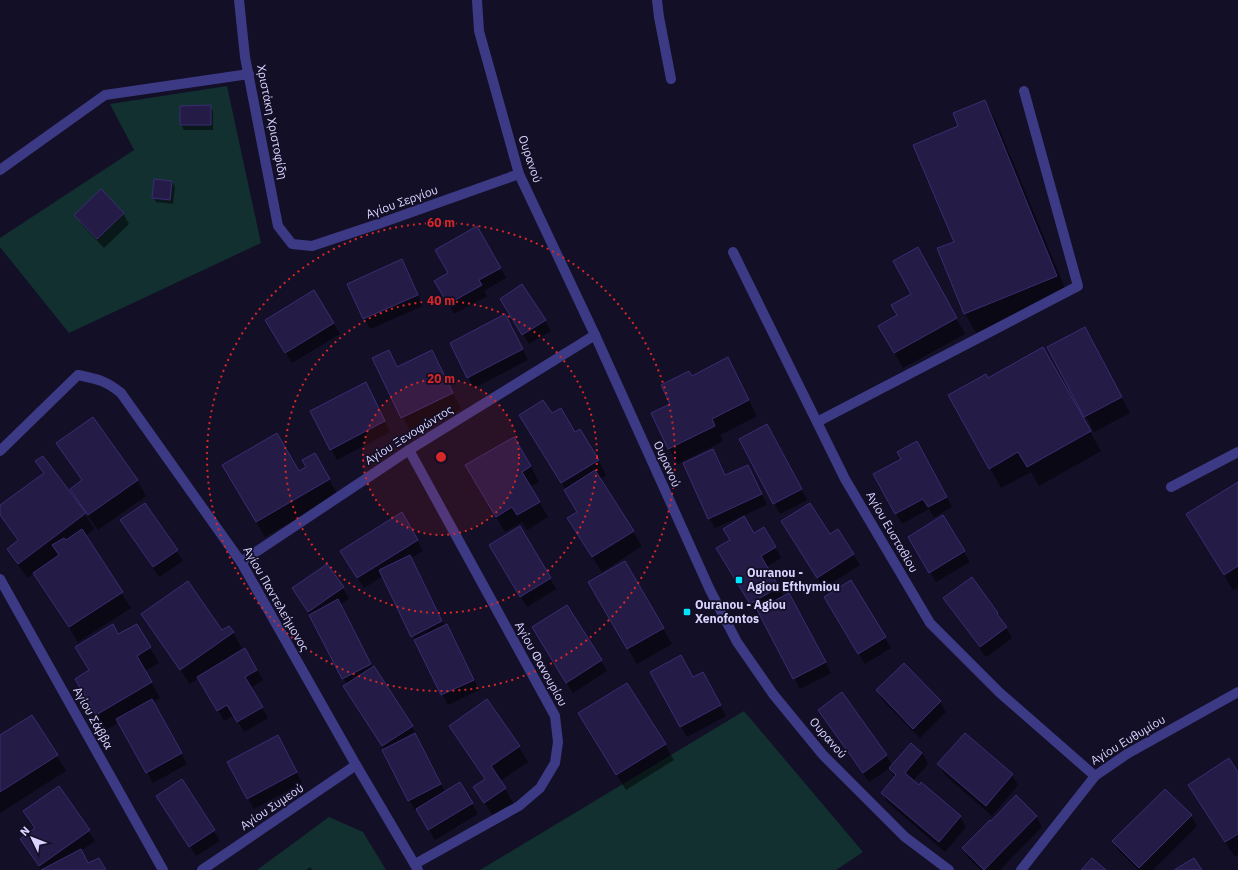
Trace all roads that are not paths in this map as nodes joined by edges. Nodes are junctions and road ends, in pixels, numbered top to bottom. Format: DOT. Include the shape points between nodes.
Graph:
graph roads {
  1 [pos="239,0"];
  2 [pos="477,0"];
  3 [pos="657,0"];
  4 [pos="249,74"];
  5 [pos="671,78"];
  6 [pos="1024,91"];
  7 [pos="0,170"];
  8 [pos="518,174"];
  9 [pos="292,244"];
  10 [pos="734,252"];
  11 [pos="595,335"];
  12 [pos="817,422"];
  13 [pos="408,450"];
  14 [pos="0,451"];
  15 [pos="1238,452"];
  16 [pos="1171,487"];
  17 [pos="241,562"];
  18 [pos="0,579"];
  19 [pos="1238,692"];
  20 [pos="356,765"];
  21 [pos="1095,776"];
  22 [pos="416,867"];
  23 [pos="163,870"];
  24 [pos="202,870"];
  25 [pos="949,870"];
  26 [pos="1021,870"];
  1 -- 4 [label="street, Χριστάκη Χριστοφίδη"];
  2 -- 8 [label="street, Ουρανού" via="479,31"];
  3 -- 5 [label="street"];
  4 -- 7 [label="street" via="105,95"];
  4 -- 9 [label="street, Χριστάκη Χριστοφίδη" via="278,226"];
  6 -- 12 [label="street" via="1078,286"];
  8 -- 9 [label="street, Αγίου Σεργίου" via="312,246"];
  8 -- 11 [label="street, Ουρανού"];
  10 -- 12 [label="street, Αγίου Ευσταθίου"];
  11 -- 13 [label="street, Αγίου Ξενοφώντος"];
  11 -- 25 [label="street, Ουρανού" via="710,590 737,642 773,694 823,755 906,837"];
  12 -- 21 [label="street, Αγίου Ευσταθίου" via="845,479 930,623 1000,693"];
  13 -- 17 [label="street, Αγίου Ξενοφώντος"];
  13 -- 22 [label="street, Αγίου Φανουρίου" via="555,716 558,742 555,763 540,788 519,806"];
  14 -- 17 [label="street, Αγίου Παντελεήμονος" via="78,375 109,383 121,393"];
  15 -- 16 [label="street"];
  17 -- 20 [label="street, Αγίου Παντελεήμονος"];
  18 -- 23 [label="street, Αγίου Σάββα"];
  19 -- 21 [label="street, Αγίου Ευθυμίου" via="1127,754"];
  20 -- 22 [label="street, Αγίου Παντελεήμονος"];
  20 -- 24 [label="street, Αγίου Συμεού"];
  21 -- 26 [label="street, Αγίου Ευθυμίου"];
}
